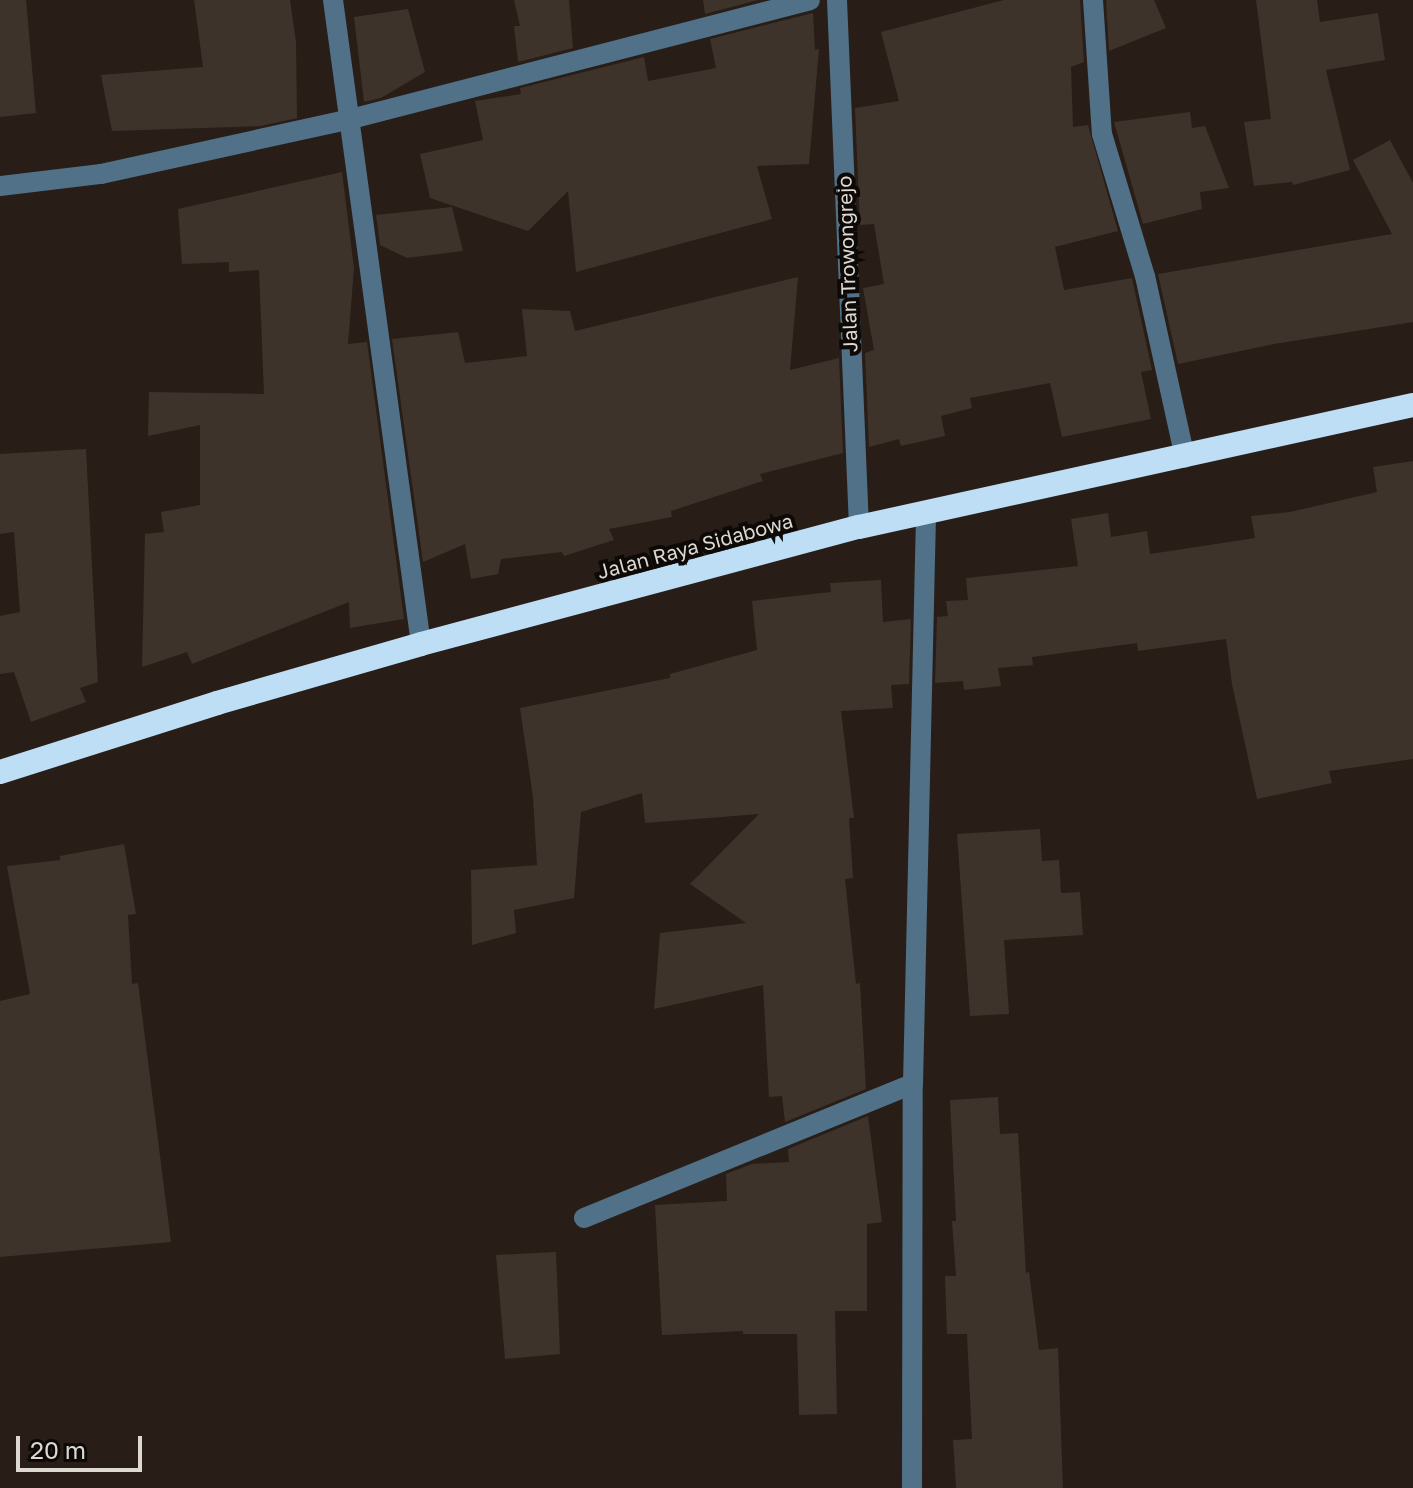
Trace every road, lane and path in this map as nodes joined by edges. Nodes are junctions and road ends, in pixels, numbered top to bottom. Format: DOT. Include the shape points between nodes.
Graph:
graph roads {
  1 [pos="333,0"];
  2 [pos="810,0"];
  3 [pos="837,0"];
  4 [pos="1093,0"];
  5 [pos="347,120"];
  6 [pos="0,186"];
  7 [pos="1413,405"];
  8 [pos="1185,458"];
  9 [pos="926,514"];
  10 [pos="859,527"];
  11 [pos="421,644"];
  12 [pos="0,772"];
  13 [pos="913,1084"];
  14 [pos="584,1218"];
  15 [pos="912,1488"];
  1 -- 5 [label="street"];
  2 -- 5 [label="street"];
  3 -- 10 [label="street, Jalan Trowongrejo"];
  4 -- 8 [label="street" via="1102,134 1145,276"];
  5 -- 6 [label="street" via="101,174"];
  5 -- 11 [label="street"];
  7 -- 8 [label="highway, Jalan Raya Sidabowa"];
  8 -- 9 [label="highway, Jalan Raya Sidabowa"];
  9 -- 10 [label="highway, Jalan Raya Sidabowa"];
  9 -- 13 [label="street"];
  10 -- 11 [label="highway, Jalan Raya Sidabowa"];
  11 -- 12 [label="highway, Jalan Raya Sidabowa"];
  13 -- 14 [label="street"];
  13 -- 15 [label="street"];
}
